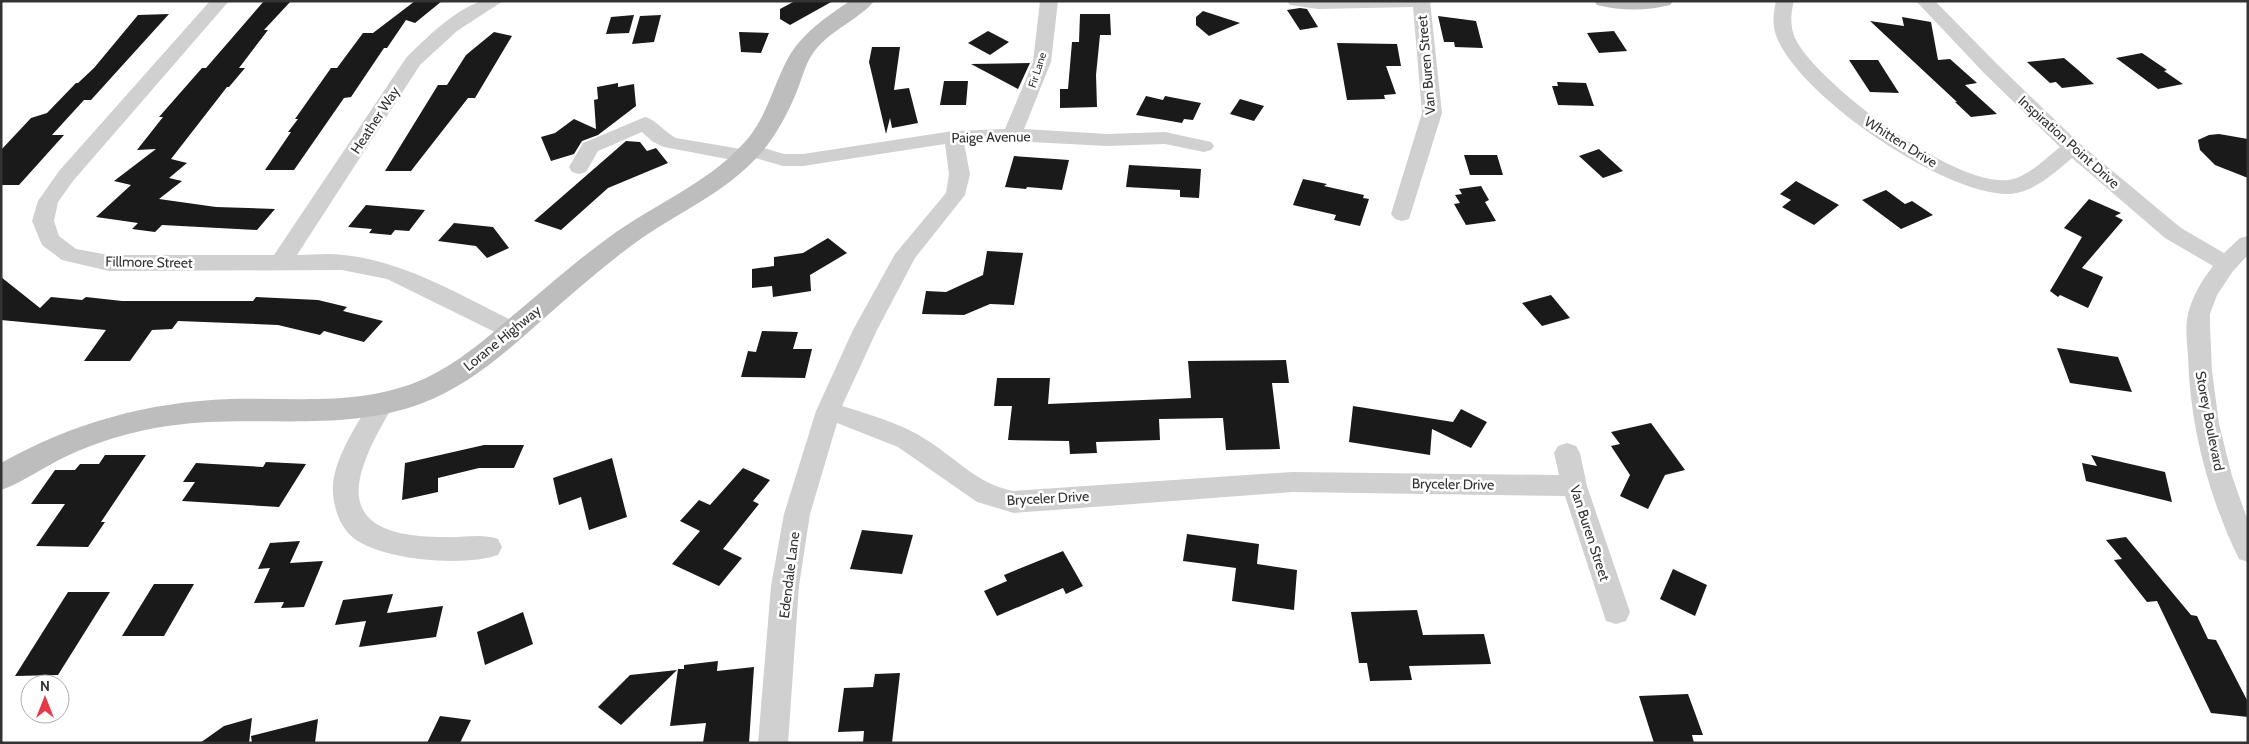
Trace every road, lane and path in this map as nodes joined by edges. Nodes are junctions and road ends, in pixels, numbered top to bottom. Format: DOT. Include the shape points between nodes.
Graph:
graph roads {
  1 [pos="220,1"];
  2 [pos="494,1"];
  3 [pos="864,1"];
  4 [pos="1049,1"];
  5 [pos="1296,1"];
  6 [pos="1604,1"];
  7 [pos="1663,1"];
  8 [pos="1785,1"];
  9 [pos="1925,1"];
  10 [pos="1421,2"];
  11 [pos="1012,135"];
  12 [pos="953,137"];
  13 [pos="1204,146"];
  14 [pos="2072,146"];
  15 [pos="747,153"];
  16 [pos="579,167"];
  17 [pos="1402,214"];
  18 [pos="2248,242"];
  19 [pos="280,263"];
  20 [pos="2226,265"];
  21 [pos="513,330"];
  22 [pos="381,405"];
  23 [pos="828,411"];
  24 [pos="1567,453"];
  25 [pos="1,478"];
  26 [pos="1574,486"];
  27 [pos="489,547"];
  28 [pos="2248,551"];
  29 [pos="1616,612"];
  30 [pos="773,743"];
  1 -- 19 [label="street, Fillmore Street" via="66,176 48,201 43,221 50,240 70,255 110,263"];
  2 -- 19 [label="street, Heather Way" via="454,24 413,62"];
  3 -- 15 [label="street, Lorane Highway" via="807,46 798,59 776,115"];
  4 -- 11 [label="street, Fir Lane" via="1042,62"];
  5 -- 10 [label="street" via="1318,4"];
  6 -- 7 [label="street" via="1631,5"];
  8 -- 14 [label="street, Whitten Drive" via="1781,20 1787,40 1808,70 1868,122 1941,167 1968,180 2010,187 2045,170"];
  9 -- 14 [label="street, Inspiration Point Drive" via="1990,69"];
  10 -- 17 [label="street, Van Buren Street" via="1432,113"];
  11 -- 12 [label="street, Paige Avenue"];
  11 -- 13 [label="street, Paige Avenue" via="1107,140 1165,138"];
  12 -- 15 [label="street, Paige Avenue" via="803,160"];
  12 -- 23 [label="street" via="959,159 959,187 906,254 865,330"];
  14 -- 20 [label="street, Inspiration Point Drive" via="2173,233"];
  15 -- 16 [label="street, Paige Avenue" via="671,143 660,138 645,123 590,147"];
  15 -- 21 [label="street, Lorane Highway" via="719,176 605,253"];
  18 -- 20 [label="street, Storey Boulevard"];
  19 -- 21 [label="street, Fillmore Street" via="342,262 372,267 396,274"];
  20 -- 28 [label="street, Storey Boulevard" via="2206,296 2198,316 2199,377 2215,457 2232,518"];
  21 -- 22 [label="street, Lorane Highway" via="460,372 436,386"];
  22 -- 25 [label="street, Lorane Highway" via="344,411 234,410 151,417 74,439"];
  22 -- 27 [label="street" via="351,464 346,502 352,517 364,531 403,546 427,550"];
  23 -- 26 [label="street, Bryceler Drive" via="886,431 917,446 977,491 1007,501 1292,482"];
  23 -- 30 [label="street, Edendale Lane" via="797,514 785,586"];
  24 -- 26 [label="street, Van Buren Street"];
  26 -- 29 [label="street, Van Buren Street"];
}
